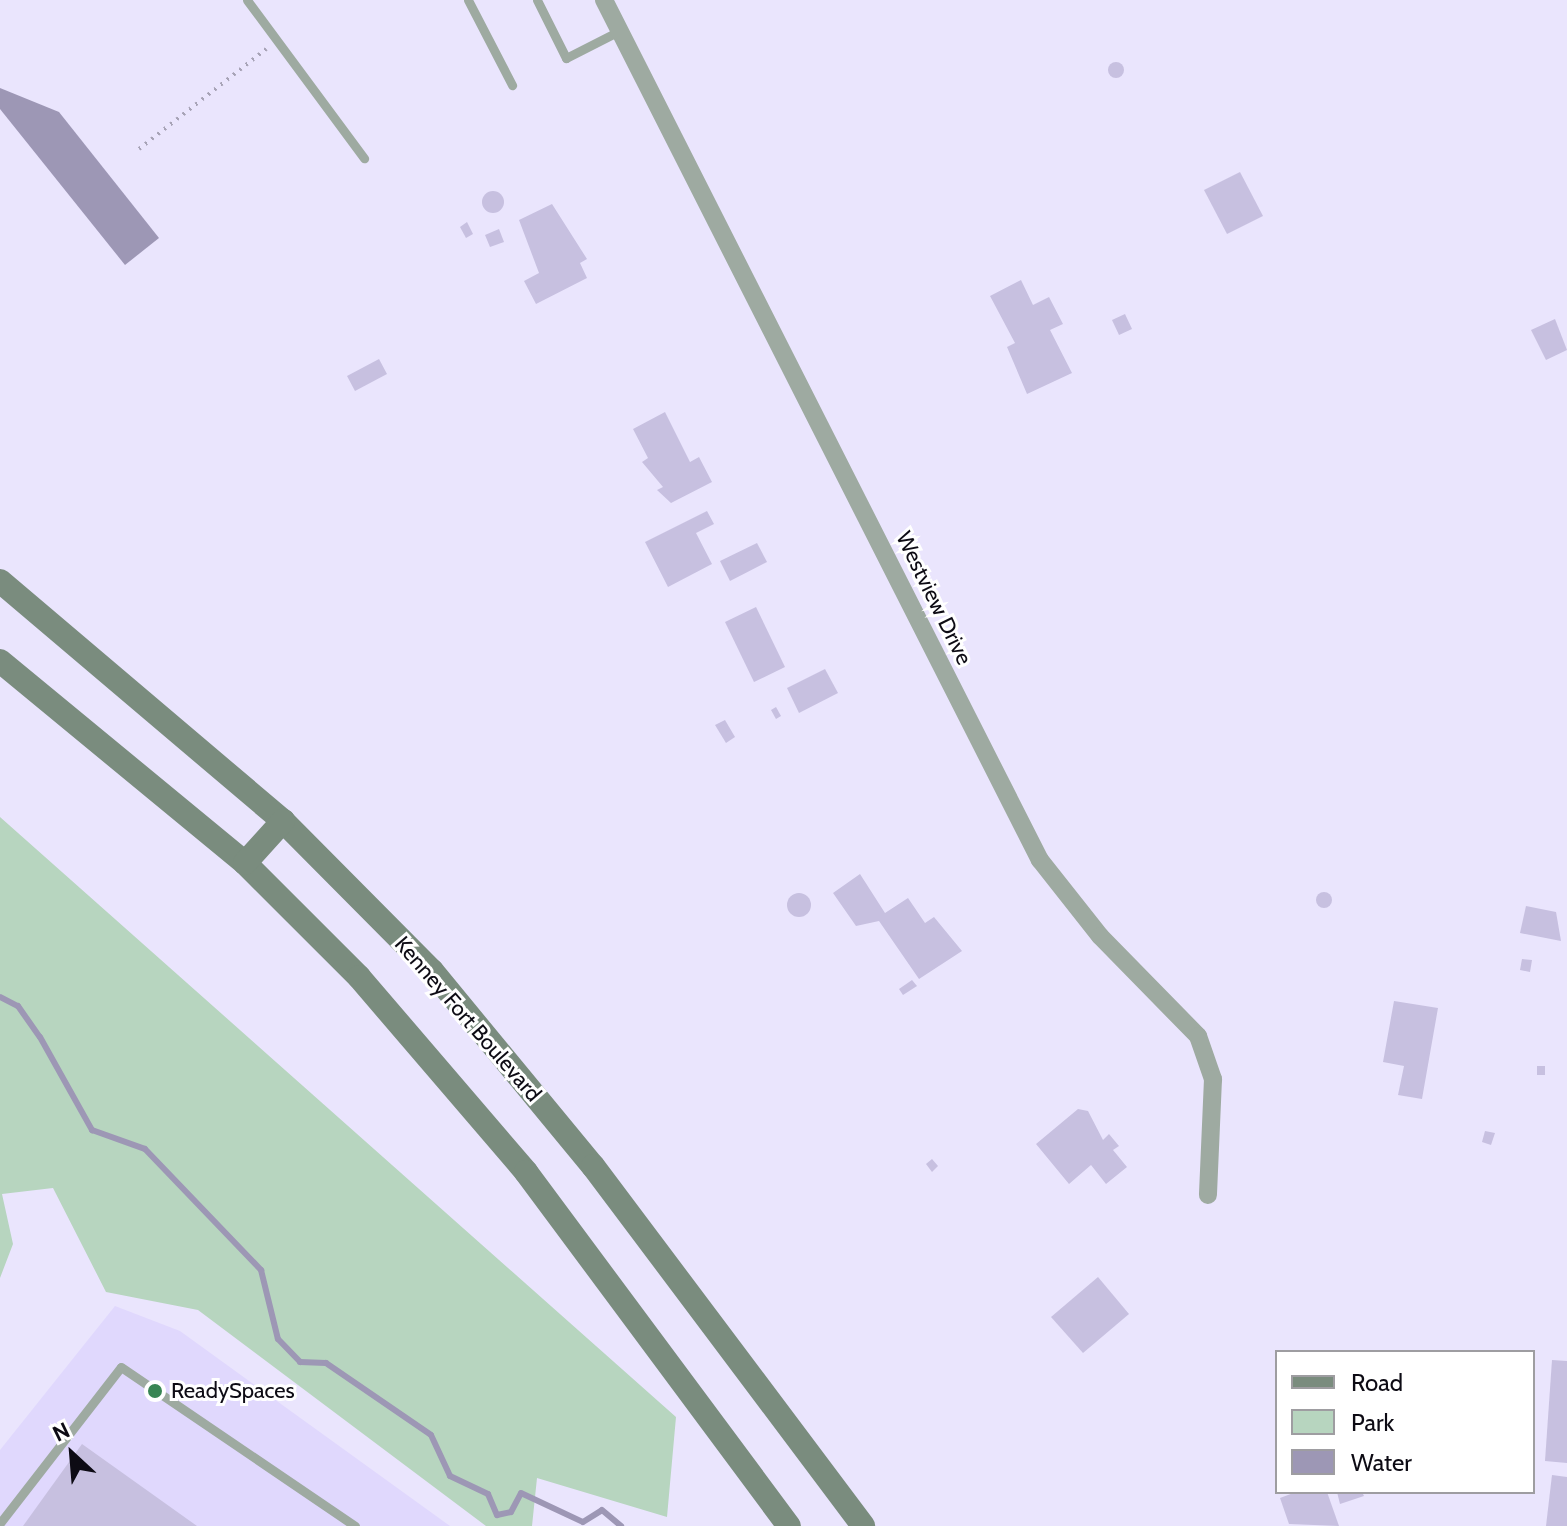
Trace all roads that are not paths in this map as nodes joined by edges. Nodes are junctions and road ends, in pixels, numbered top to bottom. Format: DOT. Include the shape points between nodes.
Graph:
graph roads {
  1 [pos="247,0"];
  2 [pos="468,0"];
  3 [pos="537,0"];
  4 [pos="604,0"];
  5 [pos="619,31"];
  6 [pos="512,85"];
  7 [pos="364,158"];
  8 [pos="0,581"];
  9 [pos="0,661"];
  10 [pos="283,821"];
  11 [pos="245,863"];
  12 [pos="1208,1195"];
  13 [pos="0,1523"];
  14 [pos="355,1526"];
  15 [pos="789,1526"];
  16 [pos="863,1526"];
  1 -- 7 [label="lane"];
  2 -- 6 [label="lane"];
  3 -- 5 [label="lane" via="566,58"];
  4 -- 5 [label="street, Westview Drive"];
  5 -- 12 [label="street, Westview Drive" via="1040,860 1100,936 1198,1036 1213,1079"];
  8 -- 10 [label="main road, Kenney Fort Boulevard"];
  9 -- 11 [label="main road"];
  10 -- 11 [label="main road"];
  10 -- 16 [label="main road, Kenney Fort Boulevard" via="432,971 573,1142"];
  11 -- 15 [label="main road" via="359,977 526,1172"];
  13 -- 14 [label="lane" via="121,1367"];
}
